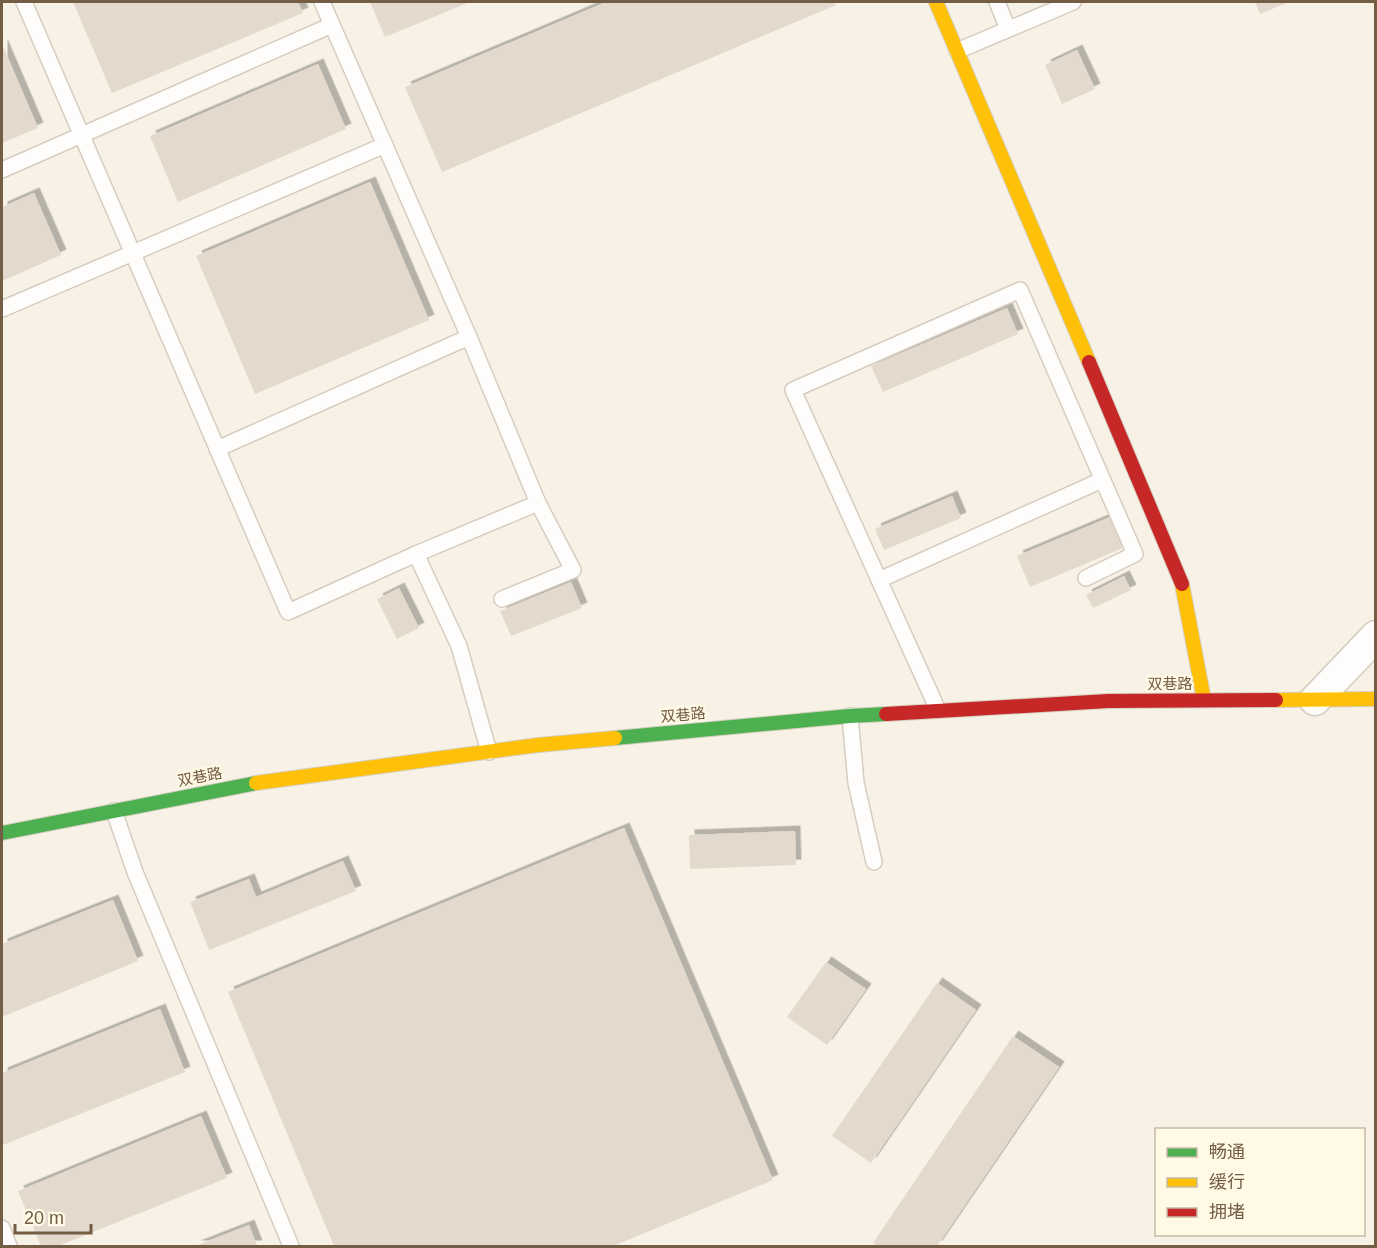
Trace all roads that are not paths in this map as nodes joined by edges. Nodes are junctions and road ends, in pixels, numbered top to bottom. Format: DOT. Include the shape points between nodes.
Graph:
graph roads {
  1 [pos="24,2"];
  2 [pos="322,2"];
  3 [pos="936,2"];
  4 [pos="997,2"];
  5 [pos="1073,2"];
  6 [pos="332,25"];
  7 [pos="1008,29"];
  8 [pos="957,51"];
  9 [pos="82,135"];
  10 [pos="385,145"];
  11 [pos="2,170"];
  12 [pos="133,253"];
  13 [pos="2,309"];
  14 [pos="469,337"];
  15 [pos="217,448"];
  16 [pos="1102,480"];
  17 [pos="538,503"];
  18 [pos="416,554"];
  19 [pos="1086,578"];
  20 [pos="879,580"];
  21 [pos="502,599"];
  22 [pos="1376,636"];
  23 [pos="1376,699"];
  24 [pos="1204,700"];
  25 [pos="1315,700"];
  26 [pos="938,710"];
  27 [pos="850,716"];
  28 [pos="489,752"];
  29 [pos="114,810"];
  30 [pos="2,833"];
  31 [pos="874,862"];
  32 [pos="2,1228"];
  33 [pos="9,1246"];
  34 [pos="291,1246"];
  1 -- 9 [label="lane"];
  2 -- 6 [label="lane"];
  3 -- 8 [label="main road"];
  4 -- 7 [label="lane"];
  5 -- 7 [label="lane"];
  6 -- 9 [label="lane"];
  6 -- 10 [label="lane"];
  7 -- 8 [label="lane"];
  8 -- 24 [label="main road" via="1181,580"];
  9 -- 11 [label="lane"];
  9 -- 12 [label="lane"];
  10 -- 12 [label="lane"];
  10 -- 14 [label="lane"];
  12 -- 13 [label="lane"];
  12 -- 15 [label="lane"];
  14 -- 15 [label="lane"];
  14 -- 17 [label="lane"];
  15 -- 18 [label="lane" via="288,612"];
  16 -- 19 [label="lane" via="1135,554"];
  16 -- 20 [label="lane"];
  16 -- 20 [label="lane" via="1020,290 793,390"];
  17 -- 18 [label="lane"];
  17 -- 21 [label="lane" via="573,570"];
  18 -- 28 [label="lane" via="459,646"];
  20 -- 26 [label="lane"];
  22 -- 25 [label="street"];
  23 -- 25 [label="main road, 双巷路"];
  24 -- 25 [label="main road, 双巷路"];
  24 -- 26 [label="main road, 双巷路"];
  26 -- 27 [label="main road, 双巷路"];
  27 -- 28 [label="main road, 双巷路"];
  27 -- 31 [label="lane" via="856,783"];
  28 -- 29 [label="main road, 双巷路" via="252,783"];
  29 -- 30 [label="main road, 双巷路"];
  29 -- 34 [label="lane" via="135,872"];
  32 -- 33 [label="lane"];
}
